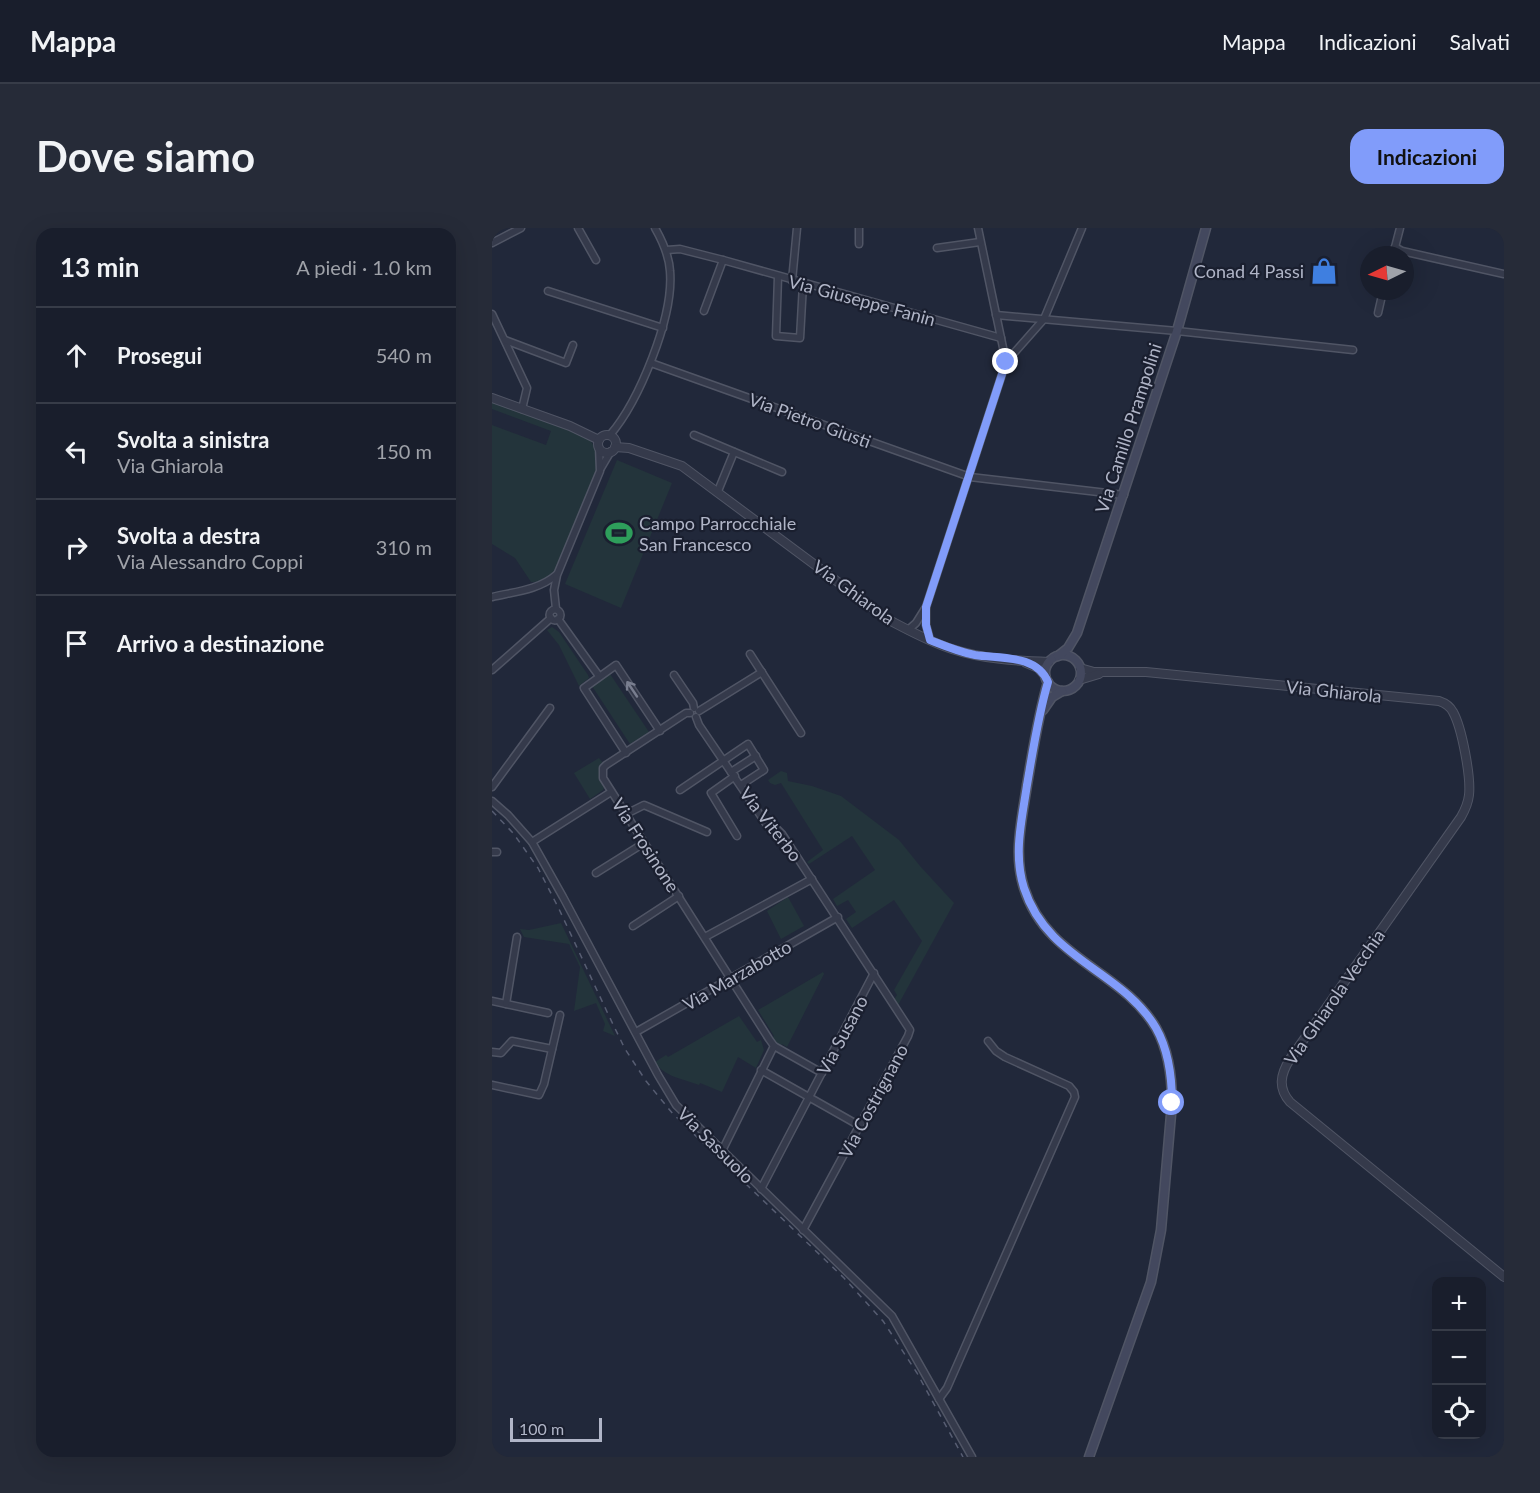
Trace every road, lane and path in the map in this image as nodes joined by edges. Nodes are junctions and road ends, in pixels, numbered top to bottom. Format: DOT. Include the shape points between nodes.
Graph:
graph roads {
  1 [pos="521,228"];
  2 [pos="578,228"];
  3 [pos="655,228"];
  4 [pos="797,228"];
  5 [pos="860,228"];
  6 [pos="978,228"];
  7 [pos="1082,228"];
  8 [pos="1206,228"];
  9 [pos="1400,228"];
  10 [pos="980,242"];
  11 [pos="492,243"];
  12 [pos="860,244"];
  13 [pos="1395,246"];
  14 [pos="937,248"];
  15 [pos="667,250"];
  16 [pos="1414,253"];
  17 [pos="596,260"];
  18 [pos="723,260"];
  19 [pos="1504,274"];
  20 [pos="778,277"];
  21 [pos="792,281"];
  22 [pos="803,284"];
  23 [pos="548,291"];
  24 [pos="1381,300"];
  25 [pos="704,311"];
  26 [pos="1378,313"];
  27 [pos="492,314"];
  28 [pos="996,315"];
  29 [pos="1044,319"];
  30 [pos="663,328"];
  31 [pos="1177,331"];
  32 [pos="1001,338"];
  33 [pos="505,340"];
  34 [pos="573,345"];
  35 [pos="1353,350"];
  36 [pos="1006,362"];
  37 [pos="651,363"];
  38 [pos="492,398"];
  39 [pos="522,409"];
  40 [pos="610,435"];
  41 [pos="694,435"];
  42 [pos="599,443"];
  43 [pos="613,449"];
  44 [pos="734,452"];
  45 [pos="600,471"];
  46 [pos="782,472"];
  47 [pos="970,477"];
  48 [pos="718,491"];
  49 [pos="1124,495"];
  50 [pos="557,574"];
  51 [pos="492,597"];
  52 [pos="926,607"];
  53 [pos="556,609"];
  54 [pos="550,618"];
  55 [pos="558,619"];
  56 [pos="908,630"];
  57 [pos="1075,636"];
  58 [pos="930,640"];
  59 [pos="750,654"];
  60 [pos="1058,656"];
  61 [pos="1075,659"];
  62 [pos="1022,661"];
  63 [pos="1048,662"];
  64 [pos="1080,668"];
  65 [pos="492,670"];
  66 [pos="762,672"];
  67 [pos="1103,672"];
  68 [pos="674,675"];
  69 [pos="599,676"];
  70 [pos="1047,680"];
  71 [pos="1079,680"];
  72 [pos="1062,691"];
  73 [pos="550,708"];
  74 [pos="695,712"];
  75 [pos="1038,718"];
  76 [pos="660,730"];
  77 [pos="801,732"];
  78 [pos="626,753"];
  79 [pos="756,756"];
  80 [pos="724,761"];
  81 [pos="733,774"];
  82 [pos="741,785"];
  83 [pos="492,787"];
  84 [pos="681,790"];
  85 [pos="611,792"];
  86 [pos="492,801"];
  87 [pos="626,814"];
  88 [pos="1461,818"];
  89 [pos="707,832"];
  90 [pos="736,836"];
  91 [pos="532,842"];
  92 [pos="644,843"];
  93 [pos="596,873"];
  94 [pos="812,879"];
  95 [pos="679,896"];
  96 [pos="837,917"];
  97 [pos="633,926"];
  98 [pos="517,937"];
  99 [pos="705,937"];
  100 [pos="874,973"];
  101 [pos="730,979"];
  102 [pos="492,1001"];
  103 [pos="506,1004"];
  104 [pos="548,1013"];
  105 [pos="560,1015"];
  106 [pos="636,1032"];
  107 [pos="988,1041"];
  108 [pos="774,1046"];
  109 [pos="552,1049"];
  110 [pos="492,1052"];
  111 [pos="761,1070"];
  112 [pos="822,1073"];
  113 [pos="492,1084"];
  114 [pos="810,1097"];
  115 [pos="860,1126"];
  116 [pos="722,1151"];
  117 [pos="761,1189"];
  118 [pos="803,1230"];
  119 [pos="1504,1277"];
  120 [pos="939,1399"];
  121 [pos="972,1457"];
  122 [pos="1089,1457"];
  1 -- 11 [label="street"];
  2 -- 17 [label="street"];
  3 -- 15 [label="street"];
  4 -- 21 [label="street"];
  5 -- 12 [label="street"];
  6 -- 10 [label="street"];
  7 -- 29 [label="street"];
  8 -- 31 [label="main road, Via Camillo Prampolini"];
  9 -- 13 [label="street"];
  10 -- 14 [label="street"];
  10 -- 28 [label="street"];
  15 -- 18 [label="street, Via Giuseppe Fanin" via="680,249"];
  15 -- 30 [label="street" via="670,299"];
  16 -- 19 [label="street"];
  18 -- 20 [label="street, Via Giuseppe Fanin"];
  18 -- 25 [label="street"];
  20 -- 21 [label="street, Via Giuseppe Fanin"];
  20 -- 22 [label="street" via="776,336 800,338"];
  21 -- 22 [label="street, Via Giuseppe Fanin"];
  22 -- 32 [label="street, Via Giuseppe Fanin"];
  23 -- 30 [label="street"];
  24 -- 26 [label="street"];
  27 -- 33 [label="street"];
  28 -- 29 [label="street"];
  28 -- 32 [label="street"];
  29 -- 31 [label="street"];
  29 -- 36 [label="street"];
  30 -- 37 [label="street"];
  31 -- 35 [label="street"];
  31 -- 49 [label="main road, Via Camillo Prampolini"];
  32 -- 36 [label="street"];
  33 -- 34 [label="street" via="566,363"];
  33 -- 39 [label="street" via="526,388"];
  36 -- 47 [label="street"];
  37 -- 40 [label="street" via="620,424"];
  37 -- 47 [label="street, Via Pietro Giusti"];
  38 -- 39 [label="street, Via Ghiarola"];
  39 -- 42 [label="street, Via Ghiarola" via="570,426"];
  40 -- 42 [label="street"];
  40 -- 43 [label="street" via="615,439"];
  41 -- 44 [label="street"];
  42 -- 43 [label="street, Via Ghiarola" via="603,451"];
  42 -- 45 [label="street"];
  43 -- 45 [label="street"];
  43 -- 48 [label="street, Via Ghiarola" via="629,448 682,466"];
  44 -- 46 [label="street"];
  44 -- 48 [label="street"];
  45 -- 50 [label="street"];
  47 -- 49 [label="street, Via Pietro Giusti"];
  47 -- 52 [label="street"];
  48 -- 56 [label="street, Via Ghiarola"];
  49 -- 57 [label="main road, Via Camillo Prampolini"];
  50 -- 51 [label="street" via="537,586"];
  50 -- 53 [label="street"];
  52 -- 56 [label="street"];
  52 -- 58 [label="street"];
  53 -- 54 [label="street" via="550,612"];
  53 -- 55 [label="street" via="560,612"];
  54 -- 55 [label="street"];
  54 -- 65 [label="street"];
  55 -- 69 [label="street"];
  56 -- 58 [label="street, Via Ghiarola"];
  57 -- 60 [label="main road, Via Camillo Prampolini"];
  57 -- 61 [label="main road, Via Camillo Prampolini"];
  58 -- 62 [label="street, Via Ghiarola" via="954,650"];
  59 -- 66 [label="street"];
  60 -- 61 [label="main road"];
  60 -- 63 [label="main road"];
  61 -- 64 [label="main road"];
  62 -- 63 [label="street, Via Ghiarola"];
  62 -- 70 [label="street" via="1038,668"];
  63 -- 70 [label="main road"];
  64 -- 67 [label="street, Via Ghiarola"];
  64 -- 71 [label="main road"];
  66 -- 74 [label="street, Via Frosinone"];
  66 -- 77 [label="street"];
  67 -- 71 [label="street, Via Ghiarola"];
  67 -- 88 [label="street, Via Ghiarola" via="1146,672 1439,701 1454,714 1467,767 1469,796"];
  68 -- 74 [label="street, Via Viterbo"];
  76 -- 69 [label="street, one-way" via="616,665"];
  69 -- 78 [label="street" via="585,688"];
  70 -- 72 [label="main road"];
  70 -- 75 [label="main road"];
  71 -- 72 [label="main road"];
  72 -- 75 [label="main road" via="1052,697"];
  73 -- 83 [label="street"];
  74 -- 76 [label="street, Via Frosinone" via="686,713"];
  74 -- 80 [label="street, Via Viterbo" via="699,725"];
  75 -- 122 [label="main road" via="1018,849 1023,887 1053,938 1146,1013 1163,1043 1172,1082 1158,1254"];
  76 -- 78 [label="street, Via Frosinone"];
  78 -- 85 [label="street, Via Frosinone" via="603,768 603,778"];
  79 -- 80 [label="street" via="748,744"];
  79 -- 81 [label="street"];
  79 -- 82 [label="street" via="764,770"];
  80 -- 81 [label="street, Via Viterbo"];
  80 -- 84 [label="street"];
  81 -- 82 [label="street, Via Viterbo"];
  81 -- 90 [label="street" via="711,793"];
  82 -- 94 [label="street, Via Viterbo" via="767,825 782,834"];
  85 -- 87 [label="street, Via Frosinone"];
  85 -- 91 [label="street"];
  86 -- 91 [label="street, Via Sassuolo"];
  87 -- 89 [label="street" via="644,805"];
  87 -- 92 [label="street, Via Frosinone"];
  88 -- 119 [label="street, Via Ghiarola Vecchia" via="1290,1059 1282,1071 1281,1085 1290,1102"];
  91 -- 106 [label="street, Via Sassuolo"];
  92 -- 93 [label="street"];
  92 -- 95 [label="street, Via Frosinone"];
  94 -- 96 [label="street, Via Viterbo"];
  94 -- 99 [label="street"];
  95 -- 97 [label="street"];
  95 -- 99 [label="street, Via Frosinone"];
  96 -- 100 [label="street, Via Viterbo"];
  96 -- 101 [label="street, Via Marzabotto"];
  98 -- 103 [label="street"];
  99 -- 101 [label="street, Via Frosinone"];
  100 -- 112 [label="street, Via Susano"];
  100 -- 115 [label="street, Via Costrignano" via="910,1033"];
  101 -- 106 [label="street, Via Marzabotto"];
  101 -- 108 [label="street, Via Frosinone"];
  102 -- 103 [label="street"];
  103 -- 104 [label="street"];
  105 -- 109 [label="street"];
  106 -- 116 [label="street, Via Sassuolo" via="676,1106"];
  107 -- 120 [label="street" via="1005,1057 1069,1086 1075,1099"];
  108 -- 111 [label="street"];
  108 -- 112 [label="street"];
  109 -- 110 [label="street" via="512,1041 501,1053"];
  109 -- 113 [label="street" via="539,1095"];
  111 -- 114 [label="street"];
  111 -- 116 [label="street"];
  112 -- 114 [label="street, Via Susano"];
  114 -- 115 [label="street"];
  114 -- 117 [label="street, Via Susano"];
  115 -- 118 [label="street, Via Costrignano"];
  116 -- 117 [label="street, Via Sassuolo"];
  117 -- 118 [label="street, Via Sassuolo"];
  118 -- 120 [label="street, Via Sassuolo" via="892,1316"];
  120 -- 121 [label="street, Via Sassuolo"];
}
